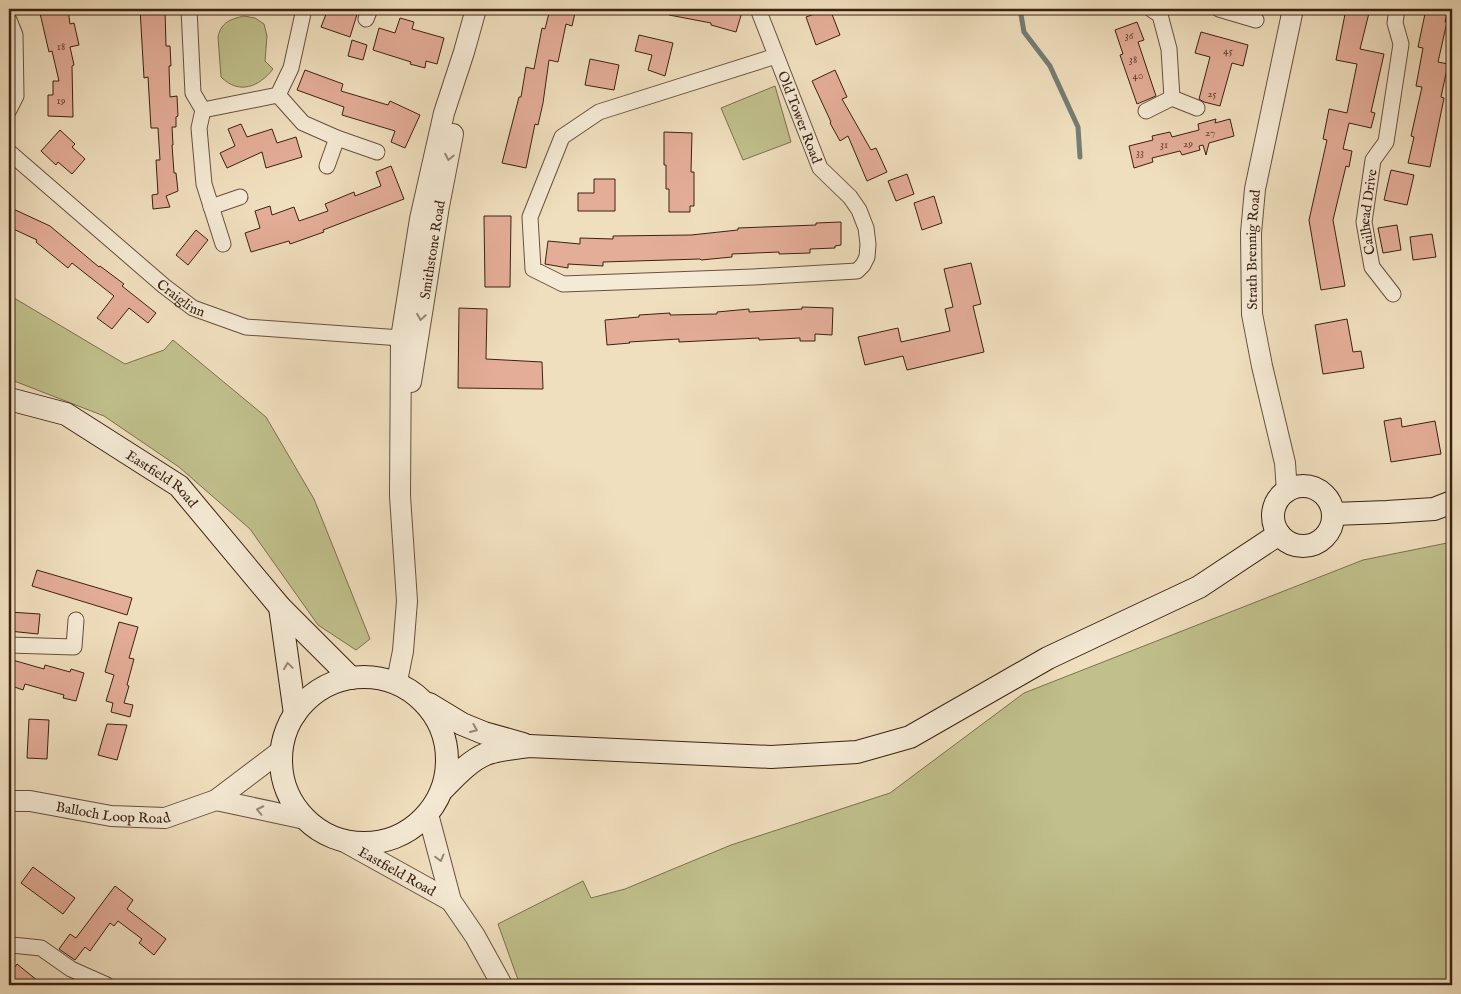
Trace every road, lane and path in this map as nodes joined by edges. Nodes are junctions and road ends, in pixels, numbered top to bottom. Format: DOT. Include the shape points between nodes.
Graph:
graph roads {
  1 [pos="189,9"];
  2 [pos="304,9"];
  3 [pos="476,9"];
  4 [pos="488,9"];
  5 [pos="758,9"];
  6 [pos="1218,9"];
  7 [pos="1293,9"];
  8 [pos="1397,9"];
  9 [pos="1158,11"];
  10 [pos="9,20"];
  11 [pos="1256,20"];
  12 [pos="776,56"];
  13 [pos="278,95"];
  14 [pos="1172,98"];
  15 [pos="1197,108"];
  16 [pos="9,110"];
  17 [pos="203,110"];
  18 [pos="1146,111"];
  19 [pos="337,138"];
  20 [pos="9,152"];
  21 [pos="378,152"];
  22 [pos="327,166"];
  23 [pos="240,196"];
  24 [pos="211,207"];
  25 [pos="224,244"];
  26 [pos="1393,294"];
  27 [pos="401,338"];
  28 [pos="9,399"];
  29 [pos="1287,492"];
  30 [pos="400,496"];
  31 [pos="1452,502"];
  32 [pos="1333,514"];
  33 [pos="1279,534"];
  34 [pos="280,607"];
  35 [pos="76,620"];
  36 [pos="9,645"];
  37 [pos="351,678"];
  38 [pos="397,681"];
  39 [pos="417,696"];
  40 [pos="295,714"];
  41 [pos="529,746"];
  42 [pos="282,750"];
  43 [pos="442,790"];
  44 [pos="216,800"];
  45 [pos="9,801"];
  46 [pos="428,814"];
  47 [pos="305,819"];
  48 [pos="343,841"];
  49 [pos="451,901"];
  50 [pos="9,948"];
  51 [pos="107,985"];
  52 [pos="502,985"];
  1 -- 17 [label="street" via="193,93"];
  2 -- 13 [label="street" via="291,68"];
  3 -- 27 [label="street, Smithstone Road" via="444,113 420,219"];
  4 -- 30 [label="street, Smithstone Road, one-way" via="459,107 439,206 412,374"];
  5 -- 12 [label="street, Old Tower Road"];
  6 -- 11 [label="street"];
  7 -- 29 [label="street, Strath Brennig Road" via="1255,189 1251,233 1252,314 1285,463"];
  8 -- 26 [label="street, Cailhead Drive" via="1395,23 1401,44 1386,142 1373,160 1364,222 1372,267"];
  9 -- 14 [label="street" via="1169,49"];
  10 -- 16 [label="street" via="15,35 16,96"];
  12 -- 12 [label="street, Old Tower Road" via="820,168 859,210 866,228 864,265 857,270 753,277 563,284 533,269 530,217 562,137 599,112"];
  13 -- 17 [label="street"];
  13 -- 19 [label="street" via="303,123"];
  14 -- 15 [label="street"];
  14 -- 18 [label="street"];
  17 -- 24 [label="street" via="199,128 204,184"];
  19 -- 21 [label="street"];
  19 -- 22 [label="street"];
  20 -- 27 [label="street, Craiglinn" via="193,308 246,327"];
  23 -- 24 [label="street"];
  24 -- 25 [label="street"];
  27 -- 30 [label="street, Smithstone Road"];
  28 -- 34 [label="main road, Eastfield Road" via="66,414 179,486"];
  29 -- 32 [label="main road" via="1305,486 1315,489 1323,493"];
  29 -- 33 [label="main road" via="1279,498 1274,513"];
  30 -- 38 [label="street, Smithstone Road" via="407,601"];
  31 -- 32 [label="main road" via="1434,508"];
  32 -- 33 [label="main road" via="1327,536 1310,546 1295,545"];
  33 -- 41 [label="main road" via="1199,587 1048,658 910,737 866,750 771,757"];
  34 -- 37 [label="main road, Eastfield Road"];
  40 -- 34 [label="main road, one-way"];
  35 -- 36 [label="street" via="74,647"];
  37 -- 38 [label="main road"];
  37 -- 40 [label="main road" via="330,684 311,696"];
  38 -- 39 [label="main road"];
  39 -- 41 [label="main road, one-way" via="462,724"];
  39 -- 43 [label="main road" via="441,728 447,753"];
  40 -- 42 [label="main road"];
  41 -- 43 [label="main road" via="485,755"];
  42 -- 44 [label="street, Balloch Loop Road"];
  42 -- 47 [label="main road" via="284,782 290,799"];
  43 -- 46 [label="main road"];
  44 -- 45 [label="street, Balloch Loop Road" via="165,818 111,816 30,801"];
  47 -- 44 [label="street, one-way"];
  46 -- 48 [label="main road" via="396,837 365,844"];
  46 -- 49 [label="street, Eastfield Road, one-way"];
  47 -- 48 [label="main road" via="325,834"];
  48 -- 49 [label="street, Eastfield Road"];
  49 -- 52 [label="street, Eastfield Road"];
  50 -- 51 [label="street" via="12,945 41,948 71,969"];
}
